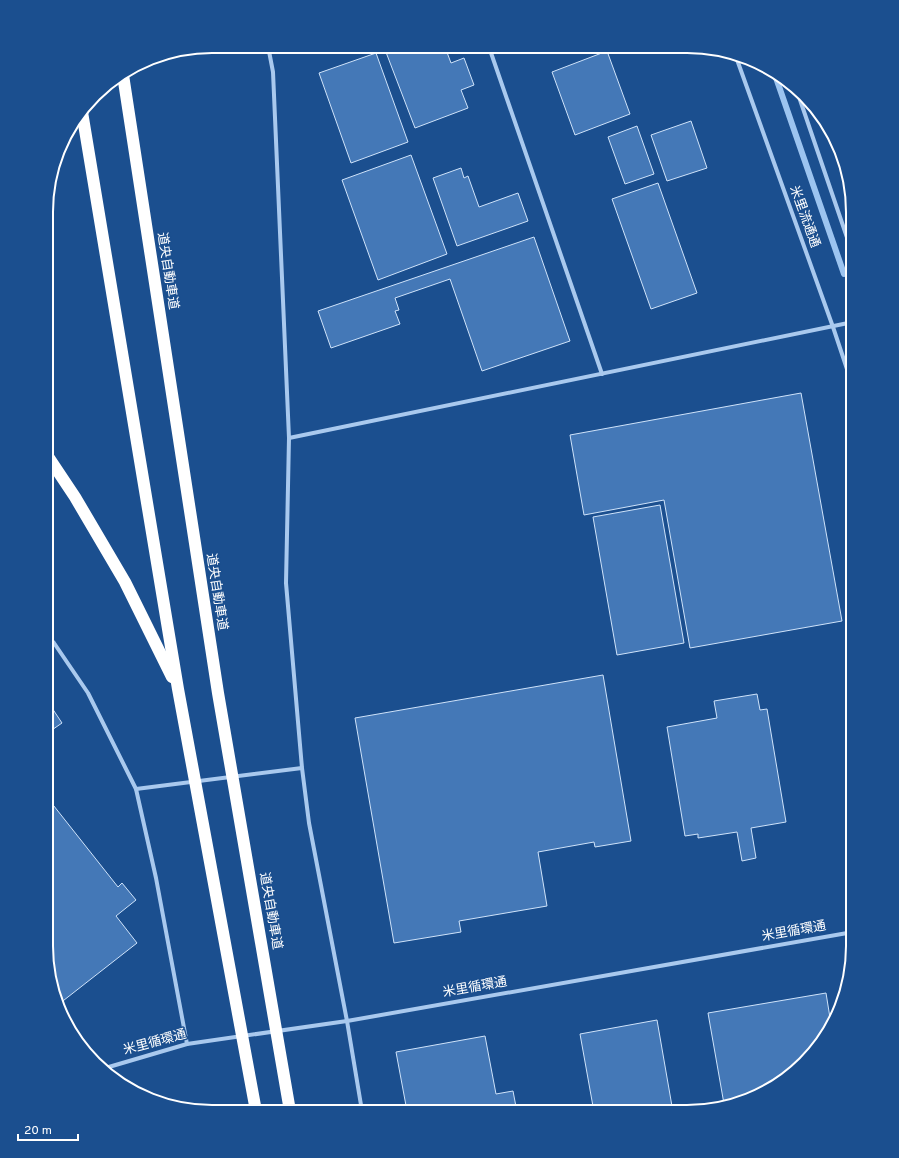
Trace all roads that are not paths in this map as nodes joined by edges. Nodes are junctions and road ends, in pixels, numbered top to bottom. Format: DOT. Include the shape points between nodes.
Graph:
graph roads {
  1 [pos="269,53"];
  2 [pos="491,53"];
  3 [pos="737,61"];
  4 [pos="124,80"];
  5 [pos="800,99"];
  6 [pos="83,119"];
  7 [pos="846,234"];
  8 [pos="846,324"];
  9 [pos="833,327"];
  10 [pos="846,366"];
  11 [pos="602,374"];
  12 [pos="289,438"];
  13 [pos="53,464"];
  14 [pos="53,642"];
  15 [pos="178,689"];
  16 [pos="302,768"];
  17 [pos="136,789"];
  18 [pos="846,933"];
  19 [pos="347,1021"];
  20 [pos="187,1044"];
  21 [pos="108,1067"];
  22 [pos="255,1105"];
  23 [pos="289,1105"];
  24 [pos="361,1105"];
  1 -- 12 [label="street" via="273,72"];
  2 -- 11 [label="street"];
  3 -- 9 [label="street, 米里流通通"];
  4 -- 23 [label="highway, 道央自動車道" via="218,693"];
  5 -- 7 [label="street"];
  6 -- 15 [label="highway"];
  8 -- 9 [label="street"];
  9 -- 10 [label="street, 米里流通通"];
  9 -- 11 [label="street"];
  11 -- 12 [label="street"];
  12 -- 16 [label="street" via="286,583"];
  13 -- 15 [label="highway" via="125,582"];
  14 -- 17 [label="street" via="88,693"];
  15 -- 22 [label="highway"];
  16 -- 17 [label="street"];
  16 -- 19 [label="street" via="309,823"];
  17 -- 20 [label="street" via="156,878"];
  18 -- 19 [label="street, 米里循環通"];
  19 -- 20 [label="street, 米里循環通"];
  19 -- 24 [label="street"];
  20 -- 21 [label="street, 米里循環通"];
}
